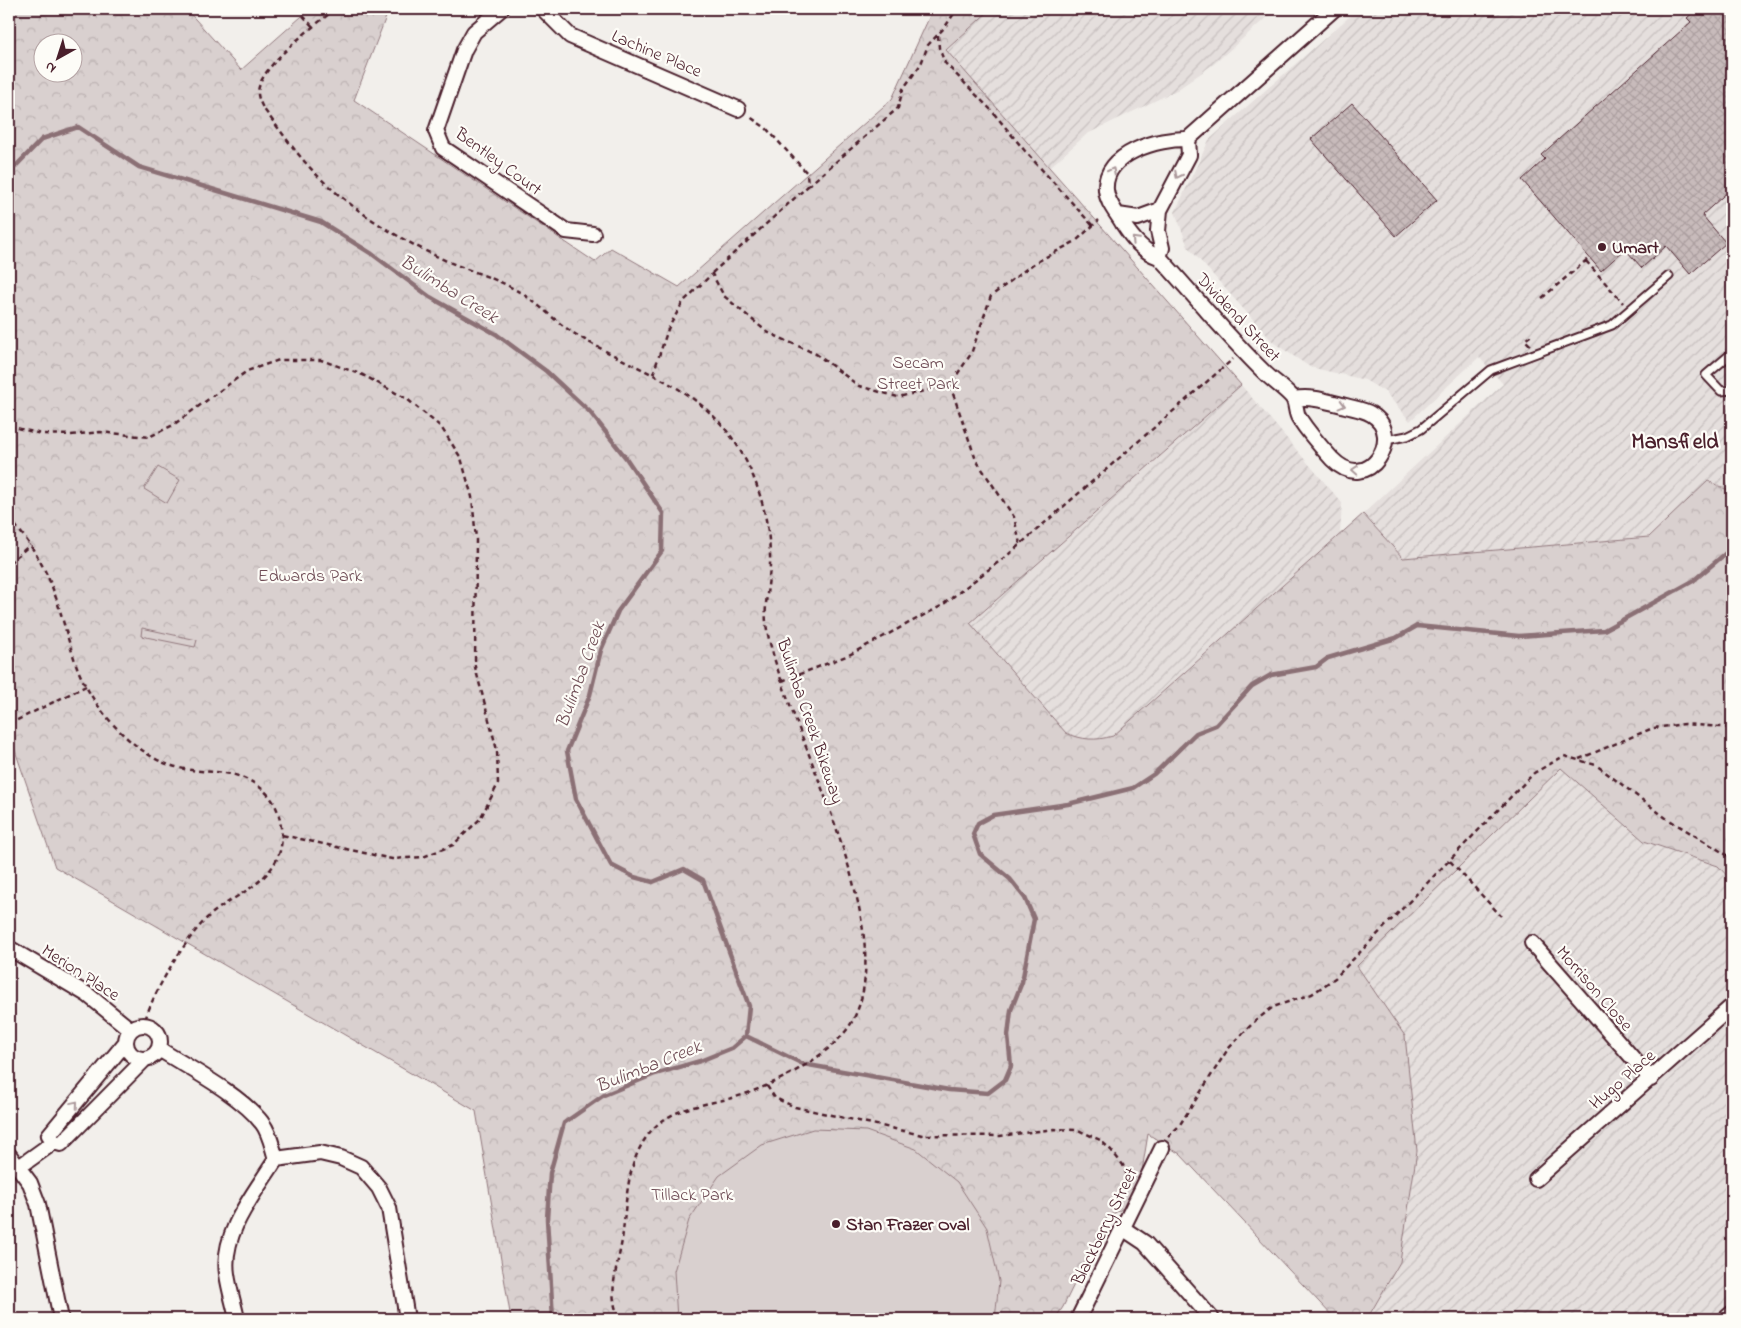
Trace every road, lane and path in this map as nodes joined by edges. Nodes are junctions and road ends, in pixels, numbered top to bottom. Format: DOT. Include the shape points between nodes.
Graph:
graph roads {
  1 [pos="297,9"];
  2 [pos="334,9"];
  3 [pos="501,9"];
  4 [pos="543,9"];
  5 [pos="956,9"];
  6 [pos="1334,9"];
  7 [pos="314,28"];
  8 [pos="938,34"];
  9 [pos="738,108"];
  10 [pos="1188,139"];
  11 [pos="808,186"];
  12 [pos="1160,210"];
  13 [pos="1118,215"];
  14 [pos="1099,220"];
  15 [pos="1093,226"];
  16 [pos="594,234"];
  17 [pos="1159,257"];
  18 [pos="1589,258"];
  19 [pos="1586,261"];
  20 [pos="712,274"];
  21 [pos="1669,276"];
  22 [pos="1542,298"];
  23 [pos="1630,310"];
  24 [pos="1244,350"];
  25 [pos="1732,353"];
  26 [pos="653,374"];
  27 [pos="950,385"];
  28 [pos="1732,390"];
  29 [pos="1294,399"];
  30 [pos="9,426"];
  31 [pos="1386,440"];
  32 [pos="9,518"];
  33 [pos="1020,544"];
  34 [pos="30,545"];
  35 [pos="9,563"];
  36 [pos="782,681"];
  37 [pos="86,686"];
  38 [pos="9,724"];
  39 [pos="1732,728"];
  40 [pos="1577,760"];
  41 [pos="282,835"];
  42 [pos="1732,858"];
  43 [pos="1450,860"];
  44 [pos="1501,916"];
  45 [pos="1532,943"];
  46 [pos="9,948"];
  47 [pos="1732,1006"];
  48 [pos="133,1033"];
  49 [pos="159,1049"];
  50 [pos="145,1059"];
  51 [pos="1651,1079"];
  52 [pos="767,1086"];
  53 [pos="54,1142"];
  54 [pos="1162,1148"];
  55 [pos="9,1155"];
  56 [pos="276,1159"];
  57 [pos="19,1167"];
  58 [pos="1536,1179"];
  59 [pos="1137,1202"];
  60 [pos="1124,1229"];
  61 [pos="1732,1313"];
  62 [pos="61,1319"];
  63 [pos="237,1319"];
  64 [pos="407,1319"];
  65 [pos="620,1319"];
  66 [pos="1078,1319"];
  67 [pos="1212,1319"];
  68 [pos="1725,1319"];
  1 -- 7 [label="path"];
  2 -- 7 [label="path, Bulimba Creek Bikeway"];
  3 -- 16 [label="street, Bentley Court" via="474,32 464,50 436,131 439,140 443,148 566,231"];
  4 -- 9 [label="street, Lachine Place" via="570,36"];
  5 -- 8 [label="path"];
  6 -- 10 [label="street"];
  7 -- 26 [label="path, Bulimba Creek Bikeway" via="268,68 258,95 263,108 316,174 359,210 398,235 435,256 492,277 516,290 540,304 571,332"];
  8 -- 11 [label="path" via="928,45 921,64 903,89 898,108"];
  8 -- 15 [label="path" via="945,63 982,99"];
  9 -- 11 [label="path" via="766,128 808,173"];
  10 -- 12 [label="street, one-way" via="1189,154"];
  13 -- 10 [label="street, Dividend Street, one-way" via="1108,201 1106,189 1115,164 1141,148 1171,138"];
  11 -- 20 [label="path"];
  12 -- 13 [label="street" via="1138,218"];
  12 -- 17 [label="street" via="1158,231 1162,248"];
  17 -- 13 [label="street, Dividend Street, one-way" via="1149,254 1129,233"];
  14 -- 15 [label="path"];
  15 -- 27 [label="path" via="1076,242 1033,264 991,296 971,354"];
  17 -- 24 [label="street, Dividend Street"];
  18 -- 19 [label="path"];
  19 -- 22 [label="path"];
  19 -- 23 [label="path"];
  20 -- 26 [label="path" via="683,302 668,328"];
  20 -- 27 [label="path" via="724,296 767,332 816,354 860,386 898,397"];
  21 -- 23 [label="lane"];
  23 -- 31 [label="lane" via="1612,325 1491,370 1421,429"];
  24 -- 29 [label="street, Dividend Street"];
  24 -- 33 [label="path"];
  25 -- 28 [label="lane" via="1706,376 1721,391"];
  26 -- 36 [label="path, Bulimba Creek Bikeway" via="684,391 726,426 749,465 770,539 765,599 767,629"];
  27 -- 33 [label="path" via="976,460 1014,517"];
  29 -- 31 [label="street, one-way" via="1309,396 1371,413 1380,420"];
  31 -- 29 [label="street, Dividend Street, one-way" via="1378,460 1370,468 1358,472 1344,469 1297,417"];
  30 -- 41 [label="path" via="41,434 100,432 149,437 173,425 247,371 279,360 321,360 363,375 407,399 441,427 461,458 472,498 476,539 475,667 497,750 498,784 480,819 453,845 423,857 392,858"];
  32 -- 34 [label="path"];
  33 -- 36 [label="path" via="941,606 849,655"];
  34 -- 35 [label="path"];
  34 -- 37 [label="path" via="44,569"];
  36 -- 52 [label="path, Bulimba Creek Bikeway" via="851,875 861,915 866,978 853,1020 841,1035 780,1081"];
  37 -- 38 [label="path"];
  37 -- 41 [label="path" via="122,733 145,752 177,768 237,774 256,784 269,795 278,813"];
  39 -- 40 [label="path" via="1685,724 1653,728"];
  40 -- 42 [label="path" via="1596,765 1666,818"];
  40 -- 43 [label="path" via="1564,756 1534,773"];
  41 -- 48 [label="path" via="280,852 272,869 256,886 208,917 187,942"];
  43 -- 44 [label="path"];
  43 -- 54 [label="path" via="1335,978 1312,994 1273,1007 1254,1022 1228,1049"];
  45 -- 51 [label="street, Morrison Close"];
  46 -- 48 [label="street, Merion Place" via="88,995"];
  47 -- 51 [label="street, Hugo Place"];
  48 -- 49 [label="street" via="149,1026 158,1033"];
  48 -- 50 [label="street" via="130,1053"];
  53 -- 48 [label="street, one-way" via="49,1135"];
  49 -- 50 [label="street" via="154,1056"];
  49 -- 56 [label="street" via="206,1078 255,1116 270,1138"];
  50 -- 53 [label="street" via="61,1144"];
  51 -- 58 [label="street, Hugo Place"];
  52 -- 59 [label="path" via="774,1098 795,1107 922,1135 1000,1136 1054,1129 1089,1133 1111,1150 1122,1165"];
  52 -- 65 [label="path, Bulimba Creek Bikeway" via="686,1108 664,1119 649,1133 630,1174 614,1286 614,1310"];
  53 -- 57 [label="street"];
  54 -- 59 [label="street, Blackberry Street"];
  55 -- 57 [label="street"];
  56 -- 63 [label="street" via="235,1226 227,1250 227,1273"];
  56 -- 64 [label="street" via="320,1154 341,1158 361,1167 379,1188 389,1208"];
  57 -- 62 [label="street" via="30,1182 38,1204"];
  59 -- 60 [label="street, Blackberry Street"];
  60 -- 66 [label="street, Blackberry Street"];
  60 -- 67 [label="street" via="1145,1243"];
  61 -- 68 [label="street"];
}
